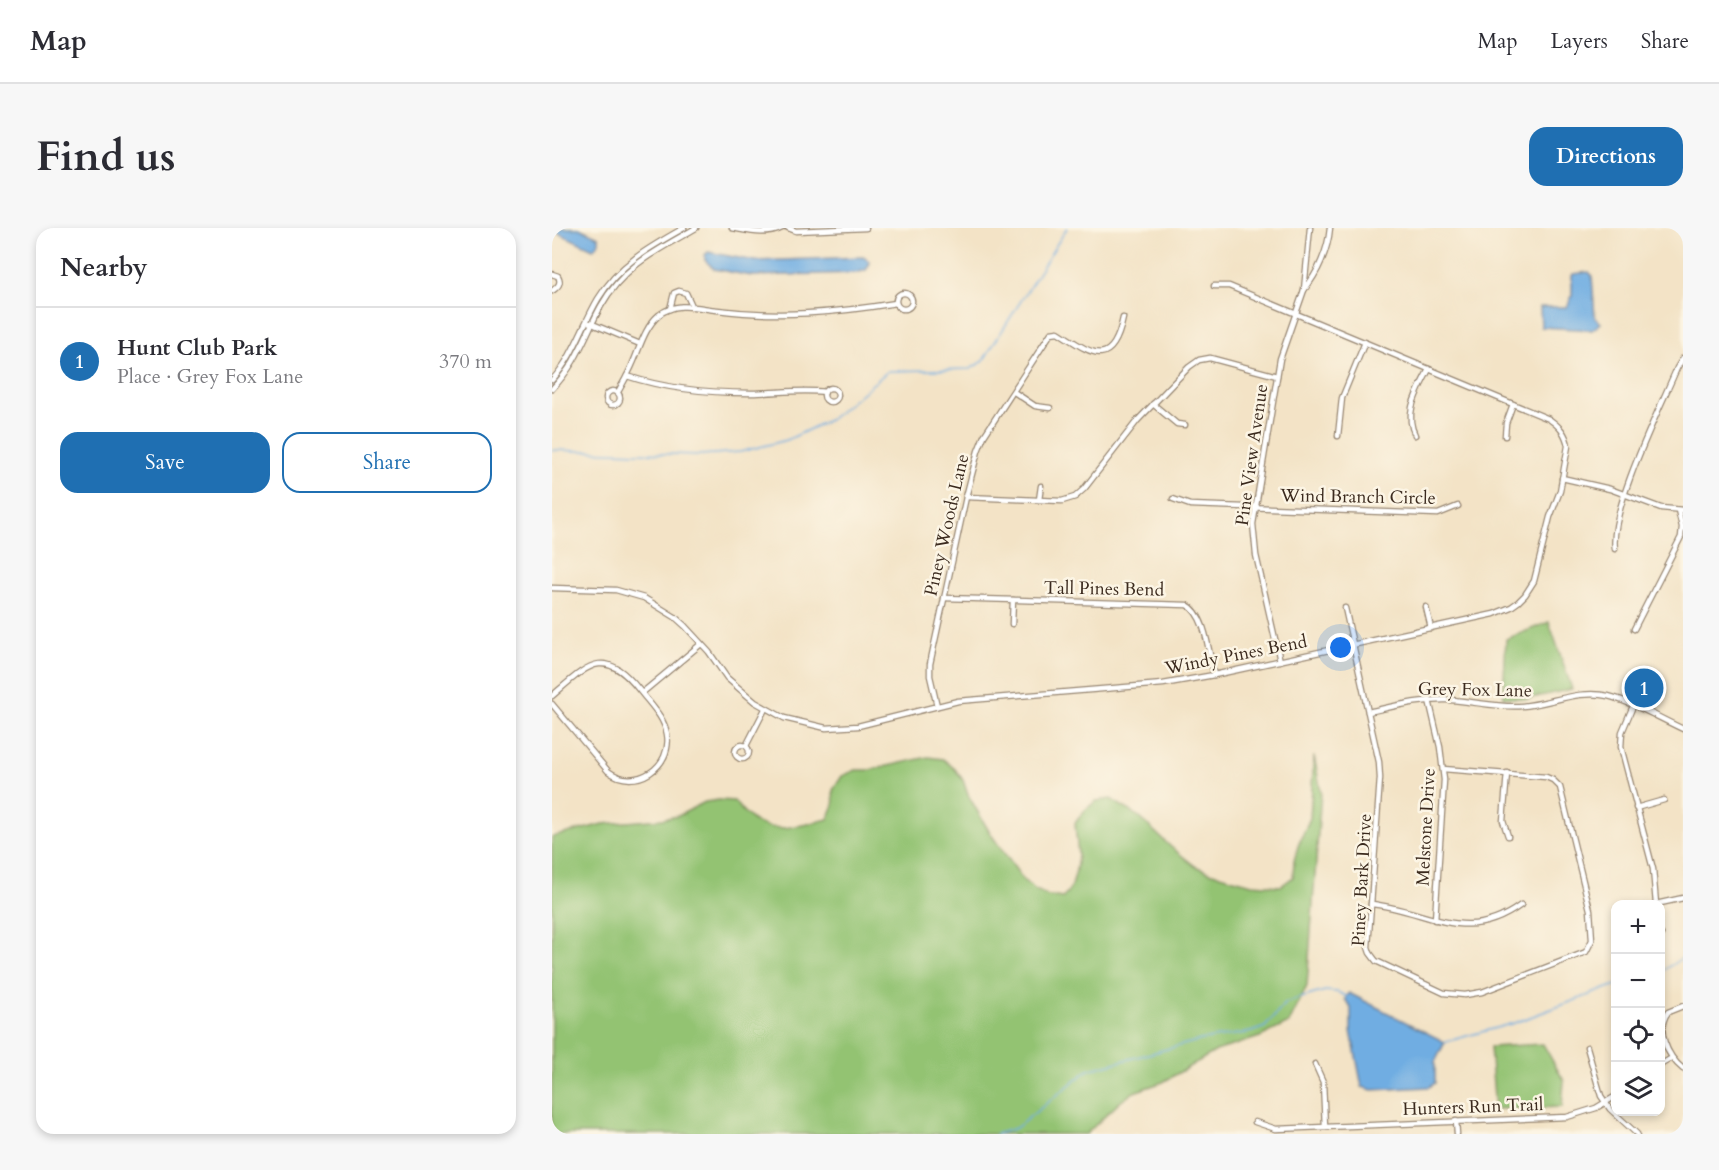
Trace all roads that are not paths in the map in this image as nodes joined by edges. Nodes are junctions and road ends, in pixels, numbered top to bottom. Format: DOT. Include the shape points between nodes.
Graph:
graph roads {
  1 [pos="684,228"];
  2 [pos="696,228"];
  3 [pos="732,228"];
  4 [pos="782,228"];
  5 [pos="788,228"];
  6 [pos="853,228"];
  7 [pos="866,228"];
  8 [pos="1310,228"];
  9 [pos="1330,228"];
  10 [pos="552,274"];
  11 [pos="1214,286"];
  12 [pos="1304,290"];
  13 [pos="552,291"];
  14 [pos="896,303"];
  15 [pos="692,306"];
  16 [pos="670,309"];
  17 [pos="1296,313"];
  18 [pos="1123,318"];
  19 [pos="587,322"];
  20 [pos="593,325"];
  21 [pos="1365,342"];
  22 [pos="640,344"];
  23 [pos="1683,358"];
  24 [pos="1428,369"];
  25 [pos="627,376"];
  26 [pos="1277,376"];
  27 [pos="552,380"];
  28 [pos="552,389"];
  29 [pos="618,392"];
  30 [pos="825,392"];
  31 [pos="1014,392"];
  32 [pos="1153,404"];
  33 [pos="1513,404"];
  34 [pos="1050,408"];
  35 [pos="1185,425"];
  36 [pos="1415,435"];
  37 [pos="1338,436"];
  38 [pos="1505,436"];
  39 [pos="1562,478"];
  40 [pos="1041,486"];
  41 [pos="1625,493"];
  42 [pos="966,497"];
  43 [pos="1173,499"];
  44 [pos="1039,500"];
  45 [pos="1458,506"];
  46 [pos="1255,508"];
  47 [pos="1680,510"];
  48 [pos="1615,549"];
  49 [pos="552,588"];
  50 [pos="944,598"];
  51 [pos="1013,600"];
  52 [pos="1426,607"];
  53 [pos="1345,608"];
  54 [pos="1012,624"];
  55 [pos="1431,628"];
  56 [pos="1634,629"];
  57 [pos="701,644"];
  58 [pos="1353,645"];
  59 [pos="1280,661"];
  60 [pos="1214,675"];
  61 [pos="642,693"];
  62 [pos="552,696"];
  63 [pos="1429,700"];
  64 [pos="552,705"];
  65 [pos="937,706"];
  66 [pos="1633,706"];
  67 [pos="765,709"];
  68 [pos="1368,712"];
  69 [pos="1683,729"];
  70 [pos="746,746"];
  71 [pos="658,767"];
  72 [pos="1443,769"];
  73 [pos="662,772"];
  74 [pos="1507,773"];
  75 [pos="1665,800"];
  76 [pos="1636,808"];
  77 [pos="1508,836"];
  78 [pos="1683,898"];
  79 [pos="1656,900"];
  80 [pos="1665,902"];
  81 [pos="1371,904"];
  82 [pos="1521,906"];
  83 [pos="1435,920"];
  84 [pos="1683,1006"];
  85 [pos="1587,1047"];
  86 [pos="1672,1058"];
  87 [pos="1665,1062"];
  88 [pos="1315,1064"];
  89 [pos="1683,1069"];
  90 [pos="1611,1099"];
  91 [pos="1605,1103"];
  92 [pos="1456,1121"];
  93 [pos="1256,1122"];
  94 [pos="1325,1127"];
  95 [pos="1457,1134"];
  96 [pos="1638,1134"];
  1 -- 19 [label="street" via="650,246 626,265 603,291"];
  2 -- 20 [label="street" via="636,264 609,294"];
  3 -- 4 [label="street" via="756,232"];
  5 -- 6 [label="street"];
  6 -- 7 [label="street"];
  8 -- 12 [label="street, Pine View Avenue"];
  9 -- 12 [label="street, Pine View Avenue" via="1318,267"];
  10 -- 13 [label="street" via="560,281"];
  11 -- 17 [label="street, Windy Pines Bend" via="1230,286"];
  12 -- 17 [label="street, Pine View Avenue"];
  14 -- 15 [label="street" via="795,314"];
  15 -- 16 [label="street"];
  15 -- 16 [label="street" via="686,293 679,291 674,293"];
  16 -- 22 [label="street" via="654,320"];
  17 -- 21 [label="street, Windy Pines Bend"];
  17 -- 26 [label="street, Pine View Avenue"];
  18 -- 31 [label="street, Piney Woods Lane" via="1117,341 1105,352 1088,351 1055,331 1051,333"];
  19 -- 20 [label="street"];
  19 -- 27 [label="street" via="572,354"];
  20 -- 22 [label="street"];
  20 -- 28 [label="street" via="580,353"];
  21 -- 24 [label="street, Windy Pines Bend"];
  21 -- 37 [label="street" via="1342,399"];
  22 -- 25 [label="street"];
  23 -- 41 [label="street"];
  24 -- 33 [label="street, Windy Pines Bend"];
  24 -- 36 [label="street" via="1410,414"];
  25 -- 29 [label="street"];
  25 -- 30 [label="street" via="722,392"];
  26 -- 32 [label="street" via="1204,358"];
  26 -- 46 [label="street, Pine View Avenue"];
  31 -- 34 [label="street" via="1035,406"];
  31 -- 42 [label="street, Piney Woods Lane" via="984,436"];
  32 -- 35 [label="street" via="1177,424"];
  32 -- 44 [label="street" via="1080,493 1062,501"];
  33 -- 38 [label="street"];
  33 -- 39 [label="street, Windy Pines Bend" via="1549,419 1564,432 1568,446"];
  39 -- 41 [label="street"];
  39 -- 55 [label="street, Windy Pines Bend" via="1537,573 1525,595 1503,611"];
  40 -- 44 [label="street"];
  41 -- 47 [label="street" via="1661,508"];
  41 -- 48 [label="street" via="1615,527"];
  42 -- 44 [label="street"];
  42 -- 50 [label="street, Piney Woods Lane"];
  43 -- 46 [label="street, Wind Branch Circle" via="1190,505"];
  45 -- 46 [label="street, Wind Branch Circle" via="1438,514"];
  46 -- 59 [label="street, Pine View Avenue" via="1256,555"];
  47 -- 56 [label="street" via="1681,537"];
  49 -- 57 [label="street, Windy Pines Bend" via="633,594 675,617"];
  50 -- 51 [label="street, Tall Pines Bend"];
  50 -- 65 [label="street, Piney Woods Lane" via="929,669"];
  51 -- 54 [label="street"];
  51 -- 60 [label="street, Tall Pines Bend" via="1187,605 1201,621"];
  52 -- 55 [label="street"];
  53 -- 58 [label="street, Piney Bark Drive"];
  55 -- 58 [label="street, Windy Pines Bend"];
  57 -- 61 [label="street"];
  57 -- 67 [label="street, Windy Pines Bend" via="735,686"];
  58 -- 59 [label="street, Windy Pines Bend"];
  58 -- 68 [label="street, Piney Bark Drive"];
  59 -- 60 [label="street, Windy Pines Bend"];
  60 -- 65 [label="street, Windy Pines Bend" via="1163,684"];
  61 -- 62 [label="street" via="619,669 599,664 580,672"];
  61 -- 71 [label="street" via="668,735 667,750"];
  63 -- 66 [label="street, Grey Fox Lane" via="1517,707 1597,694"];
  63 -- 68 [label="street, Grey Fox Lane"];
  63 -- 72 [label="street, Melstone Drive"];
  64 -- 71 [label="street" via="613,774 636,778"];
  65 -- 67 [label="street, Windy Pines Bend" via="841,728 798,722"];
  66 -- 69 [label="street, Grey Fox Lane"];
  66 -- 76 [label="street" via="1622,732 1621,747"];
  67 -- 70 [label="street"];
  68 -- 81 [label="street, Piney Bark Drive" via="1379,762 1380,793"];
  71 -- 73 [label="street"];
  72 -- 74 [label="street, Piney Bark Drive"];
  72 -- 83 [label="street, Melstone Drive"];
  74 -- 77 [label="street" via="1503,821"];
  74 -- 81 [label="street, Piney Bark Drive" via="1549,778 1562,791 1590,910 1592,940 1586,952 1482,992 1448,994 1372,957 1368,946"];
  75 -- 76 [label="street"];
  76 -- 79 [label="street" via="1653,868"];
  78 -- 80 [label="street"];
  81 -- 83 [label="street" via="1405,909"];
  82 -- 83 [label="street" via="1498,919 1477,924 1453,925"];
  84 -- 86 [label="street" via="1668,1012 1664,1021 1663,1034"];
  85 -- 91 [label="street"];
  86 -- 87 [label="street"];
  86 -- 89 [label="street"];
  88 -- 94 [label="street" via="1323,1082"];
  90 -- 91 [label="street, Hunters Run Trail"];
  91 -- 92 [label="street, Hunters Run Trail" via="1567,1117"];
  91 -- 96 [label="street"];
  92 -- 94 [label="street, Hunters Run Trail"];
  92 -- 95 [label="street"];
  93 -- 94 [label="street, Hunters Run Trail" via="1276,1129"];
}
